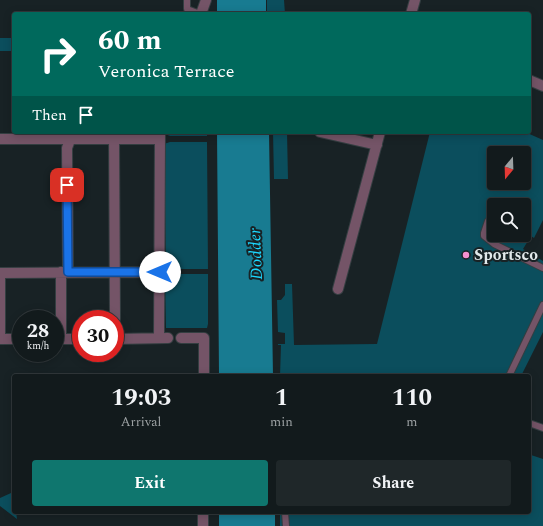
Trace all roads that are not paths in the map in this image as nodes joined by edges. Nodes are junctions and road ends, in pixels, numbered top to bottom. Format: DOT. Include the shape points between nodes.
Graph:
graph roads {
  1 [pos="187,0"];
  2 [pos="206,0"];
  3 [pos="415,0"];
  4 [pos="195,12"];
  5 [pos="201,12"];
  6 [pos="412,12"];
  7 [pos="531,81"];
  8 [pos="543,86"];
  9 [pos="329,134"];
  10 [pos="380,134"];
  11 [pos="23,136"];
  12 [pos="71,136"];
  13 [pos="114,136"];
  14 [pos="160,136"];
  15 [pos="0,139"];
  16 [pos="377,145"];
  17 [pos="487,224"];
  18 [pos="487,238"];
  19 [pos="492,242"];
  20 [pos="543,268"];
  21 [pos="64,272"];
  22 [pos="114,272"];
  23 [pos="160,272"];
  24 [pos="0,274"];
  25 [pos="338,289"];
  26 [pos="543,305"];
  27 [pos="61,310"];
  28 [pos="115,310"];
  29 [pos="181,338"];
  30 [pos="0,339"];
  31 [pos="12,339"];
  32 [pos="124,339"];
  33 [pos="204,374"];
  34 [pos="510,374"];
  35 [pos="531,424"];
  36 [pos="543,428"];
  37 [pos="203,514"];
  38 [pos="285,514"];
  39 [pos="203,526"];
  40 [pos="286,526"];
  1 -- 4 [label="lane" via="187,9"];
  2 -- 5 [label="street"];
  3 -- 6 [label="street"];
  7 -- 8 [label="street"];
  9 -- 16 [label="street"];
  10 -- 16 [label="street"];
  11 -- 12 [label="street"];
  11 -- 15 [label="street"];
  12 -- 13 [label="street"];
  12 -- 21 [label="street" via="67,148"];
  13 -- 14 [label="street"];
  13 -- 22 [label="street"];
  14 -- 23 [label="street"];
  16 -- 25 [label="street"];
  17 -- 18 [label="lane" via="484,236"];
  19 -- 20 [label="lane"];
  21 -- 22 [label="street"];
  21 -- 24 [label="street"];
  21 -- 27 [label="street"];
  22 -- 23 [label="street"];
  22 -- 28 [label="street"];
  23 -- 32 [label="street" via="164,338"];
  24 -- 30 [label="street"];
  26 -- 34 [label="lane"];
  29 -- 33 [label="street" via="204,338"];
  30 -- 31 [label="street"];
  35 -- 36 [label="lane"];
  37 -- 39 [label="street"];
  38 -- 40 [label="lane"];
}
